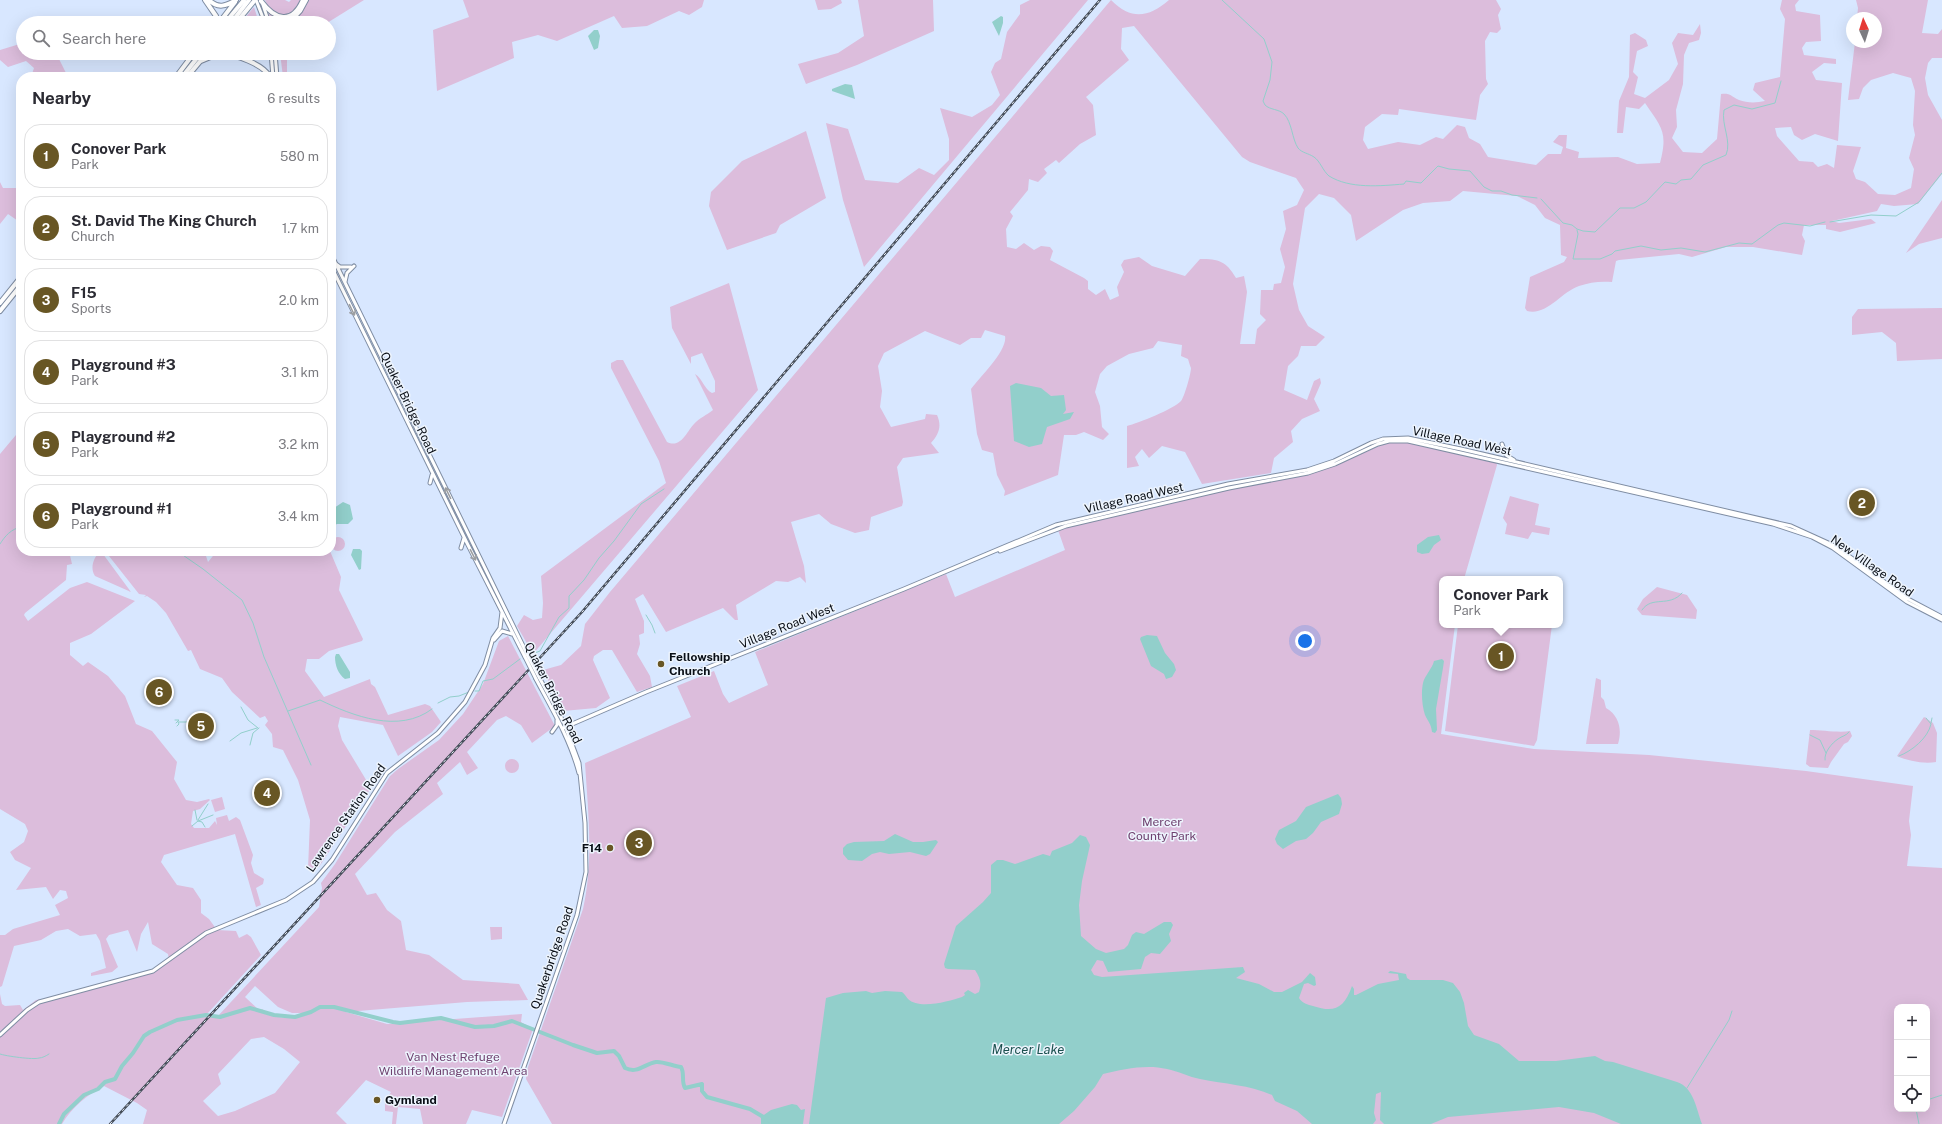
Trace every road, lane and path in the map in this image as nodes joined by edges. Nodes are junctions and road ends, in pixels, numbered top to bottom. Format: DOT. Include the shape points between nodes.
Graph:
graph roads {
  1 [pos="205,0"];
  2 [pos="209,0"];
  3 [pos="236,0"];
  4 [pos="244,0"];
  5 [pos="250,0"];
  6 [pos="256,0"];
  7 [pos="305,0"];
  8 [pos="260,2"];
  9 [pos="216,16"];
  10 [pos="223,16"];
  11 [pos="231,16"];
  12 [pos="237,16"];
  13 [pos="243,16"];
  14 [pos="263,16"];
  15 [pos="266,16"];
  16 [pos="279,16"];
  17 [pos="285,16"];
  18 [pos="295,16"];
  19 [pos="189,60"];
  20 [pos="195,60"];
  21 [pos="205,60"];
  22 [pos="242,60"];
  23 [pos="271,60"];
  24 [pos="276,60"];
  25 [pos="200,62"];
  26 [pos="180,72"];
  27 [pos="186,72"];
  28 [pos="191,72"];
  29 [pos="266,72"];
  30 [pos="271,72"];
  31 [pos="277,72"];
  32 [pos="336,264"];
  33 [pos="336,276"];
  34 [pos="16,283"];
  35 [pos="345,284"];
  36 [pos="16,291"];
  37 [pos="0,303"];
  38 [pos="0,311"];
  39 [pos="1502,444"];
  40 [pos="431,471"];
  41 [pos="1568,474"];
  42 [pos="430,483"];
  43 [pos="1791,527"];
  44 [pos="464,537"];
  45 [pos="461,548"];
  46 [pos="974,560"];
  47 [pos="502,612"];
  48 [pos="1942,617"];
  49 [pos="1942,620"];
  50 [pos="500,631"];
  51 [pos="514,635"];
  52 [pos="526,657"];
  53 [pos="538,678"];
  54 [pos="557,718"];
  55 [pos="564,728"];
  56 [pos="552,732"];
  57 [pos="583,793"];
  58 [pos="0,1035"];
  59 [pos="504,1124"];
  1 -- 9 [label="highway"];
  2 -- 3 [label="highway" via="222,6"];
  3 -- 10 [label="highway"];
  4 -- 11 [label="highway"];
  5 -- 12 [label="highway"];
  6 -- 8 [label="main road"];
  6 -- 13 [label="highway"];
  7 -- 17 [label="highway" via="292,14"];
  7 -- 18 [label="highway"];
  8 -- 14 [label="main road"];
  8 -- 15 [label="main road"];
  8 -- 16 [label="highway" via="272,14"];
  19 -- 26 [label="highway"];
  20 -- 27 [label="highway"];
  21 -- 25 [label="highway"];
  22 -- 29 [label="highway" via="260,66"];
  23 -- 30 [label="main road"];
  24 -- 31 [label="main road"];
  25 -- 28 [label="highway"];
  32 -- 35 [label="main road"];
  32 -- 35 [label="main road" via="340,267 353,266 347,273"];
  33 -- 40 [label="main road, Quaker Bridge Road, one-way"];
  34 -- 37 [label="highway"];
  52 -- 35 [label="main road, Quaker Bridge Road, one-way"];
  36 -- 38 [label="highway"];
  39 -- 41 [label="main road" via="1506,455 1512,459"];
  40 -- 42 [label="main road"];
  40 -- 44 [label="main road, Quaker Bridge Road"];
  41 -- 43 [label="main road, Village Road West"];
  41 -- 46 [label="main road, Village Road West" via="1416,439 1388,438 1307,470 1228,484 1056,525"];
  43 -- 46 [label="main road, Village Road West" via="1460,452 1398,441 1378,444 1335,464 1308,473 1229,488 1061,527"];
  43 -- 48 [label="main road, New Village Road" via="1835,546 1908,599"];
  43 -- 49 [label="main road, New Village Road" via="1834,548 1907,602"];
  44 -- 45 [label="main road"];
  44 -- 47 [label="main road, Quaker Bridge Road, one-way"];
  46 -- 55 [label="main road, Village Road West" via="651,690"];
  47 -- 50 [label="main road"];
  47 -- 51 [label="main road, Quaker Bridge Road"];
  50 -- 51 [label="main road"];
  50 -- 58 [label="main road, Lawrence Station Road" via="492,641 482,673 465,702 438,733 387,773 332,860 318,877 292,897 200,936 153,971 39,1002"];
  51 -- 52 [label="main road, Quaker Bridge Road"];
  52 -- 53 [label="main road, Quaker Bridge Road, bridge"];
  53 -- 54 [label="main road, Quaker Bridge Road"];
  53 -- 55 [label="main road, Quaker Bridge Road"];
  54 -- 55 [label="main road, Quaker Bridge Road"];
  54 -- 56 [label="main road" via="557,725"];
  55 -- 57 [label="main road, Quaker Bridge Road" via="578,756"];
  57 -- 59 [label="main road, Quakerbridge Road" via="586,862 584,891 578,915"];
}
